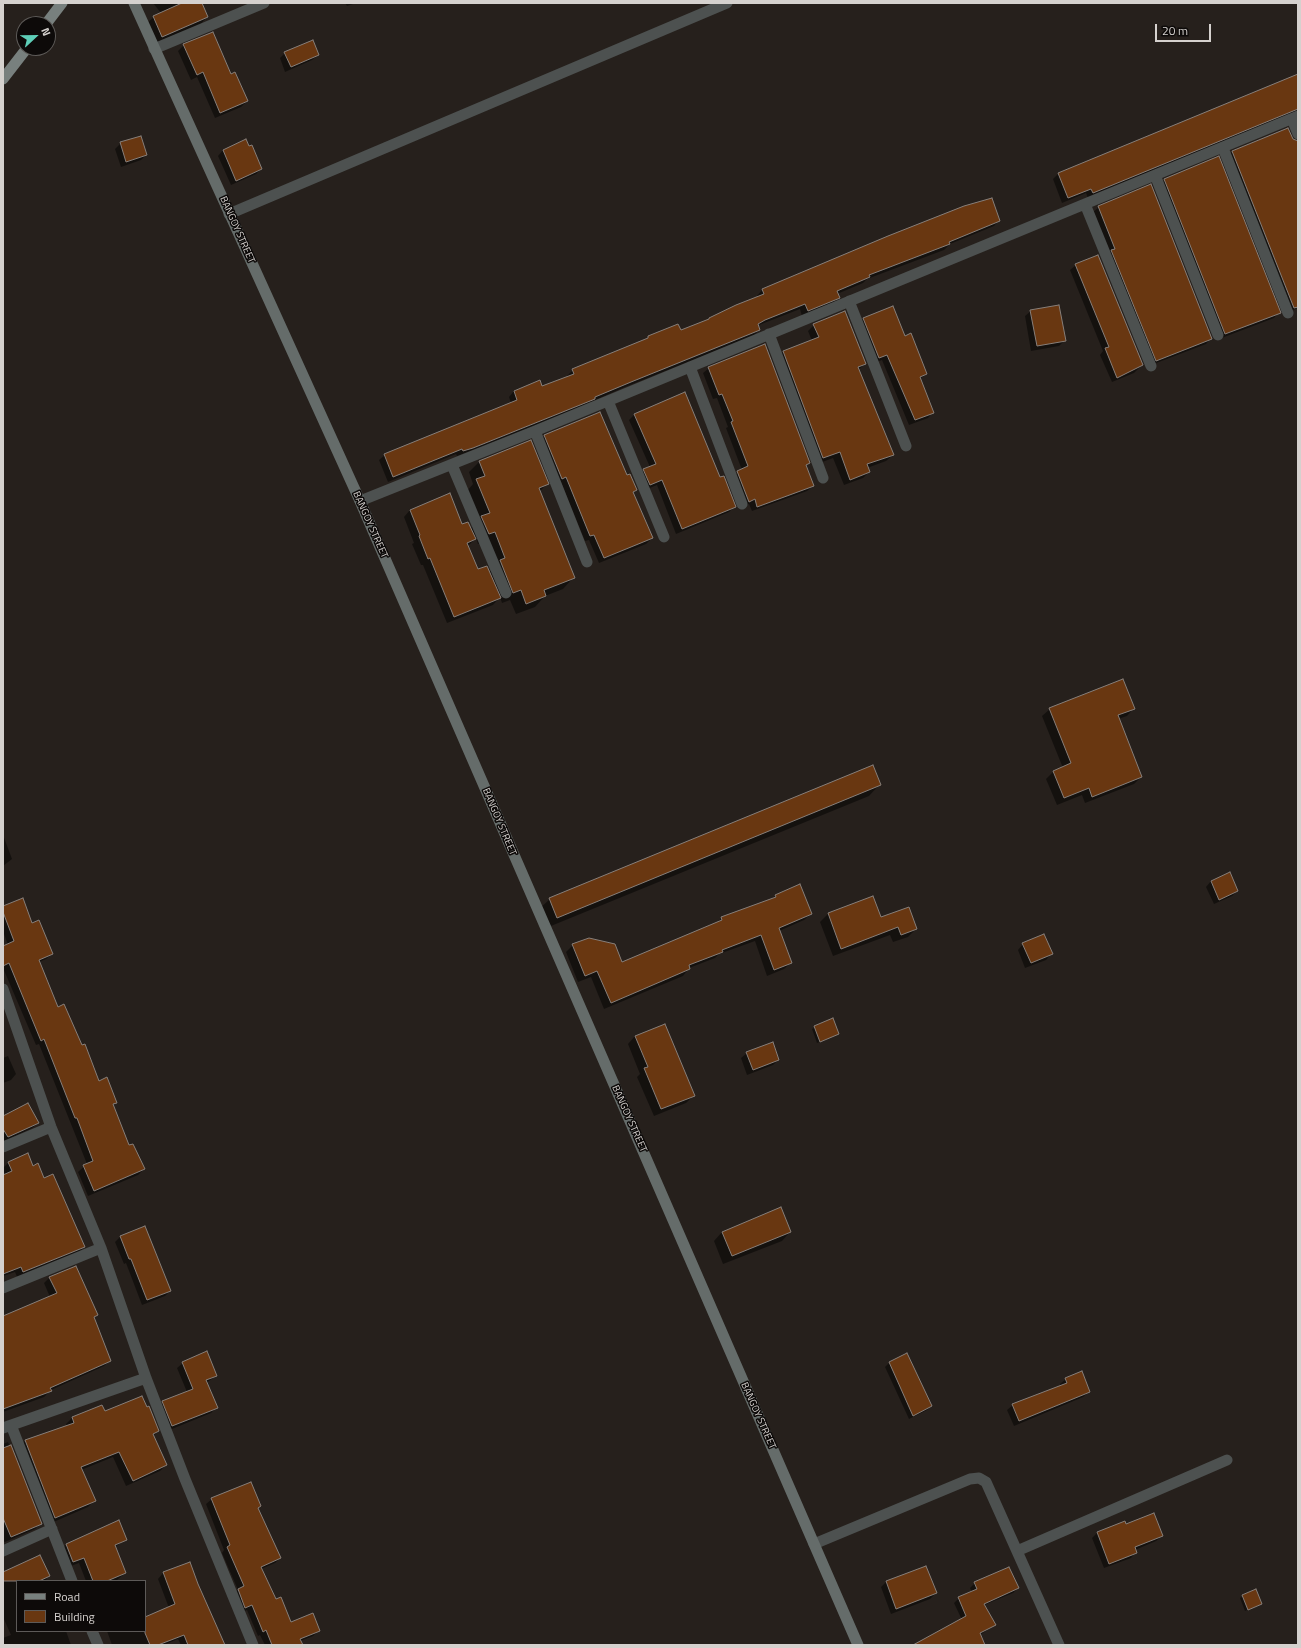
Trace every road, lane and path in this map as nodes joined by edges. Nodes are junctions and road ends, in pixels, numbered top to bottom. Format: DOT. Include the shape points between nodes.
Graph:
graph roads {
  1 [pos="62,3"];
  2 [pos="134,3"];
  3 [pos="264,3"];
  4 [pos="727,3"];
  5 [pos="52,16"];
  6 [pos="154,49"];
  7 [pos="21,56"];
  8 [pos="3,79"];
  9 [pos="1295,118"];
  10 [pos="1298,134"];
  11 [pos="1223,148"];
  12 [pos="1155,175"];
  13 [pos="1085,204"];
  14 [pos="229,214"];
  15 [pos="849,301"];
  16 [pos="1288,313"];
  17 [pos="769,334"];
  18 [pos="1218,334"];
  19 [pos="1151,366"];
  20 [pos="690,367"];
  21 [pos="608,400"];
  22 [pos="535,431"];
  23 [pos="906,446"];
  24 [pos="452,464"];
  25 [pos="823,478"];
  26 [pos="360,501"];
  27 [pos="742,504"];
  28 [pos="664,537"];
  29 [pos="587,562"];
  30 [pos="506,593"];
  31 [pos="4,995"];
  32 [pos="51,1127"];
  33 [pos="3,1147"];
  34 [pos="101,1248"];
  35 [pos="3,1288"];
  36 [pos="146,1378"];
  37 [pos="7,1427"];
  38 [pos="1227,1460"];
  39 [pos="52,1528"];
  40 [pos="814,1544"];
  41 [pos="3,1551"];
  42 [pos="1017,1551"];
  43 [pos="72,1580"];
  44 [pos="92,1632"];
  45 [pos="98,1645"];
  46 [pos="253,1645"];
  47 [pos="858,1645"];
  48 [pos="1059,1645"];
  1 -- 5 [label="main road"];
  2 -- 6 [label="main road, BANGOY STREET"];
  3 -- 6 [label="street"];
  4 -- 14 [label="street"];
  6 -- 14 [label="main road, BANGOY STREET"];
  7 -- 8 [label="main road"];
  9 -- 10 [label="street"];
  9 -- 11 [label="street"];
  11 -- 12 [label="street"];
  11 -- 16 [label="street"];
  12 -- 13 [label="street"];
  12 -- 18 [label="street"];
  13 -- 15 [label="street"];
  13 -- 19 [label="street"];
  14 -- 26 [label="main road, BANGOY STREET"];
  15 -- 17 [label="street"];
  15 -- 23 [label="street"];
  17 -- 20 [label="street"];
  17 -- 25 [label="street"];
  20 -- 21 [label="street"];
  20 -- 27 [label="street"];
  21 -- 22 [label="street"];
  21 -- 28 [label="street"];
  22 -- 24 [label="street"];
  22 -- 29 [label="street"];
  24 -- 26 [label="street"];
  24 -- 30 [label="street"];
  26 -- 40 [label="main road, BANGOY STREET"];
  31 -- 32 [label="street"];
  32 -- 33 [label="street"];
  32 -- 34 [label="street"];
  34 -- 35 [label="street"];
  34 -- 36 [label="street"];
  36 -- 37 [label="street"];
  36 -- 46 [label="street"];
  37 -- 39 [label="street"];
  38 -- 42 [label="street"];
  39 -- 41 [label="street"];
  39 -- 43 [label="street"];
  40 -- 42 [label="street" via="970,1479 979,1478 986,1482"];
  40 -- 47 [label="main road, BANGOY STREET"];
  42 -- 48 [label="street"];
  44 -- 45 [label="street"];
}
